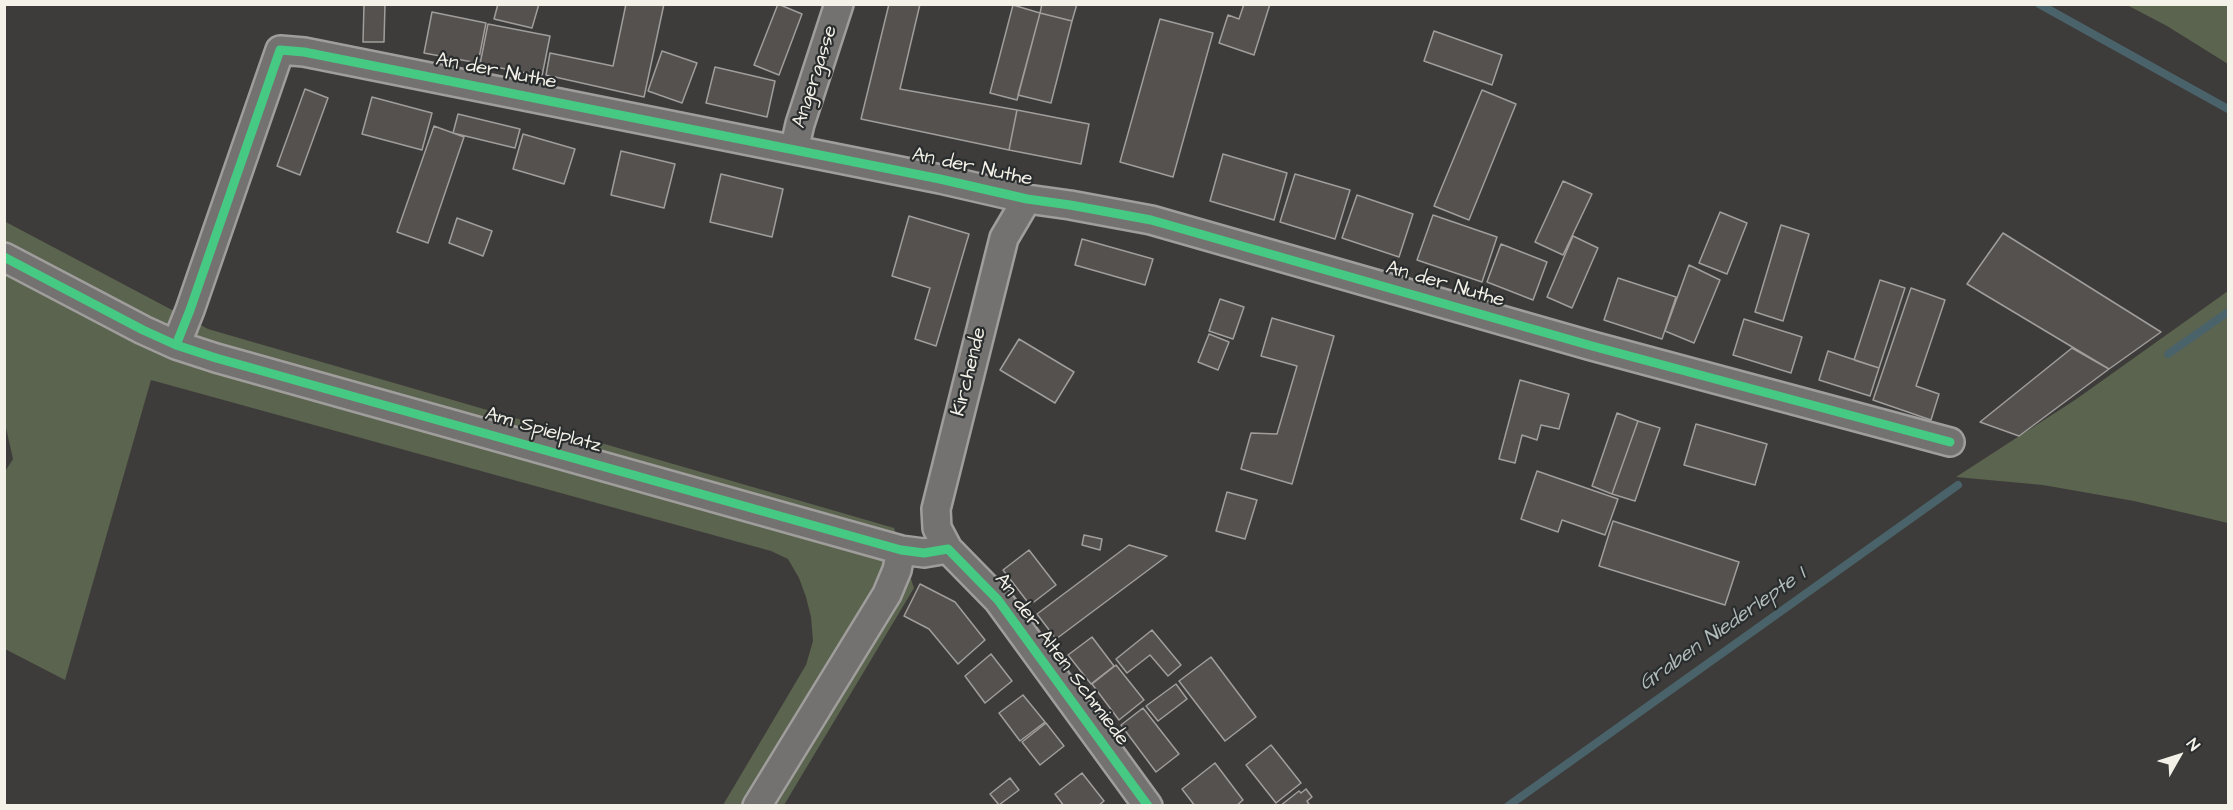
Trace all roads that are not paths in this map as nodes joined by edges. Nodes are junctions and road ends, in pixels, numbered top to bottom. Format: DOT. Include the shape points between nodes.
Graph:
graph roads {
  1 [pos="839,4"];
  2 [pos="794,150"];
  3 [pos="1027,199"];
  4 [pos="4,257"];
  5 [pos="176,345"];
  6 [pos="1950,442"];
  7 [pos="948,549"];
  8 [pos="901,550"];
  9 [pos="757,806"];
  10 [pos="1148,806"];
  1 -- 2 [label="street, Angergasse"];
  2 -- 3 [label="street, An der Nuthe"];
  2 -- 5 [label="street, An der Nuthe" via="280,50"];
  3 -- 6 [label="street, An der Nuthe" via="1151,220 1592,346"];
  3 -- 7 [label="street, Kirchende" via="1004,238 936,509 937,528"];
  4 -- 5 [label="street, Am Spielplatz"];
  5 -- 8 [label="street, Am Spielplatz"];
  7 -- 8 [label="street" via="924,553"];
  7 -- 10 [label="street, An der Alten Schmiede" via="998,600"];
  8 -- 9 [label="street" via="887,594"];
}
